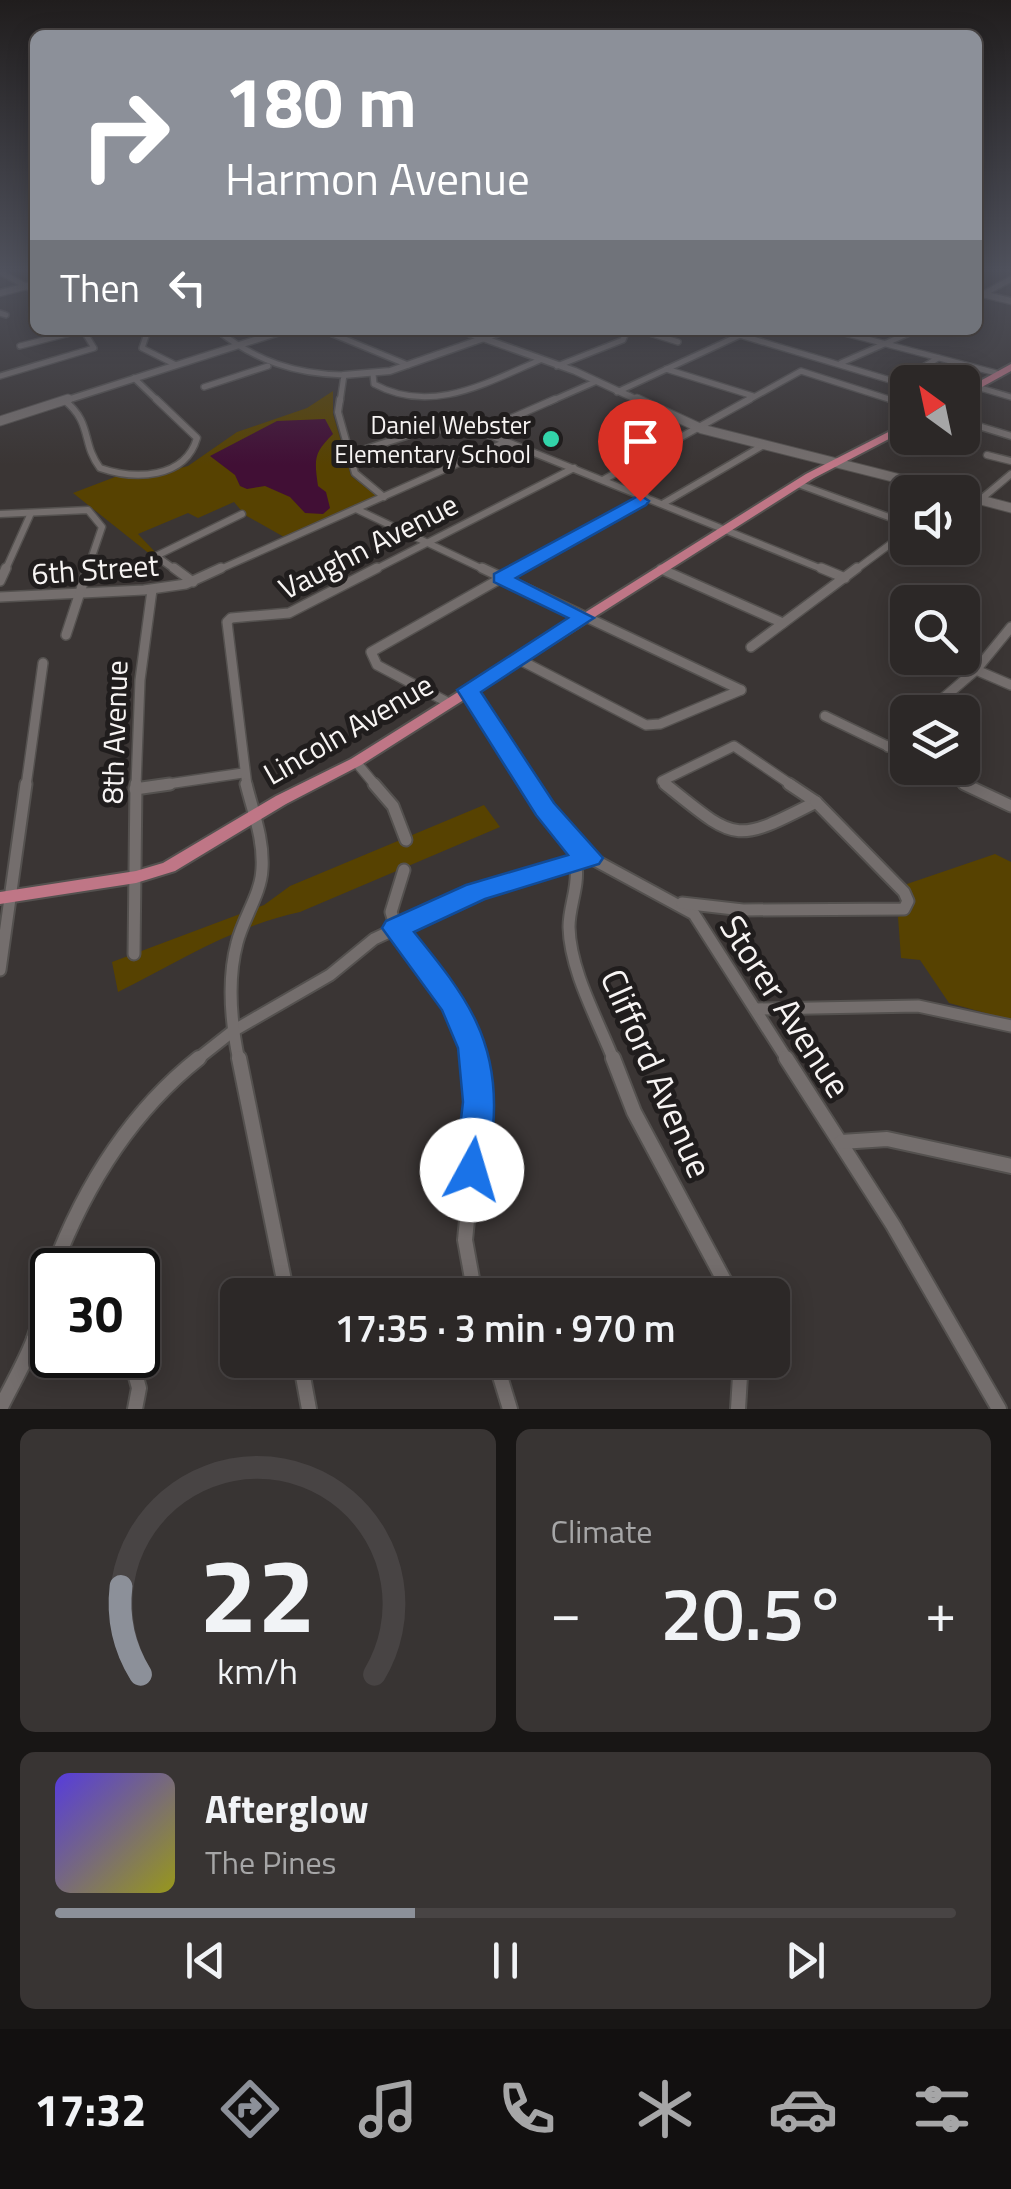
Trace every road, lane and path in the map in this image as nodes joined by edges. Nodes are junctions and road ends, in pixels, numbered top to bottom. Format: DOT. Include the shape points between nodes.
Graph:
graph roads {
  1 [pos="63,335"];
  2 [pos="87,335"];
  3 [pos="146,335"];
  4 [pos="223,335"];
  5 [pos="270,335"];
  6 [pos="335,335"];
  7 [pos="471,335"];
  8 [pos="492,335"];
  9 [pos="626,335"];
  10 [pos="656,335"];
  11 [pos="739,335"];
  12 [pos="851,335"];
  13 [pos="907,335"];
  14 [pos="480,339"];
  15 [pos="678,342"];
  16 [pos="95,344"];
  17 [pos="888,345"];
  18 [pos="20,346"];
  19 [pos="235,346"];
  20 [pos="938,358"];
  21 [pos="540,360"];
  22 [pos="176,364"];
  23 [pos="840,364"];
  24 [pos="271,365"];
  25 [pos="408,365"];
  26 [pos="557,366"];
  27 [pos="1011,367"];
  28 [pos="666,369"];
  29 [pos="372,374"];
  30 [pos="1000,374"];
  31 [pos="344,375"];
  32 [pos="0,376"];
  33 [pos="134,378"];
  34 [pos="597,382"];
  35 [pos="980,386"];
  36 [pos="204,387"];
  37 [pos="980,388"];
  38 [pos="616,392"];
  39 [pos="752,396"];
  40 [pos="1011,398"];
  41 [pos="64,400"];
  42 [pos="890,400"];
  43 [pos="652,409"];
  44 [pos="0,420"];
  45 [pos="980,426"];
  46 [pos="696,428"];
  47 [pos="482,431"];
  48 [pos="606,432"];
  49 [pos="890,435"];
  50 [pos="1011,436"];
  51 [pos="506,442"];
  52 [pos="762,446"];
  53 [pos="350,454"];
  54 [pos="988,454"];
  55 [pos="1011,462"];
  56 [pos="837,464"];
  57 [pos="574,468"];
  58 [pos="1011,474"];
  59 [pos="890,477"];
  60 [pos="603,480"];
  61 [pos="798,484"];
  62 [pos="384,496"];
  63 [pos="646,496"];
  64 [pos="980,500"];
  65 [pos="664,503"];
  66 [pos="1011,508"];
  67 [pos="356,509"];
  68 [pos="30,513"];
  69 [pos="0,514"];
  70 [pos="242,514"];
  71 [pos="890,521"];
  72 [pos="726,528"];
  73 [pos="424,542"];
  74 [pos="890,542"];
  75 [pos="661,569"];
  76 [pos="500,578"];
  77 [pos="845,578"];
  78 [pos="0,580"];
  79 [pos="193,582"];
  80 [pos="152,590"];
  81 [pos="82,593"];
  82 [pos="0,597"];
  83 [pos="584,618"];
  84 [pos="784,623"];
  85 [pos="1011,626"];
  86 [pos="66,635"];
  87 [pos="751,646"];
  88 [pos="518,659"];
  89 [pos="42,663"];
  90 [pos="980,665"];
  91 [pos="980,672"];
  92 [pos="970,675"];
  93 [pos="1011,685"];
  94 [pos="468,690"];
  95 [pos="947,695"];
  96 [pos="448,703"];
  97 [pos="826,716"];
  98 [pos="888,747"];
  99 [pos="356,762"];
  100 [pos="242,773"];
  101 [pos="967,785"];
  102 [pos="136,789"];
  103 [pos="816,802"];
  104 [pos="1011,806"];
  105 [pos="254,816"];
  106 [pos="406,840"];
  107 [pos="590,858"];
  108 [pos="576,865"];
  109 [pos="404,870"];
  110 [pos="136,877"];
  111 [pos="6,897"];
  112 [pos="682,903"];
  113 [pos="396,928"];
  114 [pos="134,954"];
  115 [pos="0,970"];
  116 [pos="757,1009"];
  117 [pos="1011,1026"];
  118 [pos="233,1031"];
  119 [pos="841,1142"];
  120 [pos="1011,1166"];
  121 [pos="61,1248"];
  122 [pos="284,1278"];
  123 [pos="472,1278"];
  124 [pos="723,1278"];
  125 [pos="30,1347"];
  126 [pos="136,1378"];
  127 [pos="304,1378"];
  128 [pos="501,1378"];
  129 [pos="739,1378"];
  130 [pos="0,1409"];
  131 [pos="135,1409"];
  132 [pos="310,1409"];
  133 [pos="510,1409"];
  134 [pos="738,1409"];
  135 [pos="999,1409"];
  1 -- 18 [label="street"];
  2 -- 16 [label="street"];
  3 -- 22 [label="street" via="142,348"];
  4 -- 19 [label="street"];
  5 -- 19 [label="street"];
  6 -- 25 [label="street"];
  7 -- 14 [label="street"];
  8 -- 14 [label="street"];
  9 -- 26 [label="street"];
  10 -- 15 [label="street"];
  11 -- 23 [label="street"];
  11 -- 28 [label="street"];
  12 -- 17 [label="street"];
  13 -- 17 [label="street"];
  14 -- 21 [label="street"];
  14 -- 25 [label="street"];
  16 -- 32 [label="street"];
  17 -- 20 [label="street"];
  17 -- 23 [label="street"];
  19 -- 22 [label="street"];
  19 -- 24 [label="street"];
  20 -- 23 [label="street" via="894,380"];
  20 -- 30 [label="street"];
  21 -- 26 [label="street"];
  21 -- 29 [label="street" via="426,400 386,392"];
  22 -- 33 [label="street"];
  24 -- 31 [label="street"];
  24 -- 36 [label="street"];
  25 -- 29 [label="street"];
  26 -- 34 [label="street"];
  27 -- 30 [label="main road"];
  28 -- 38 [label="street"];
  28 -- 39 [label="street"];
  29 -- 31 [label="street"];
  30 -- 35 [label="main road"];
  31 -- 53 [label="street" via="338,412"];
  33 -- 41 [label="street"];
  33 -- 41 [label="street" via="198,441 173,467 108,472 94,462 84,415"];
  34 -- 38 [label="street"];
  34 -- 47 [label="street"];
  37 -- 40 [label="street"];
  38 -- 43 [label="street"];
  39 -- 42 [label="street" via="801,371"];
  39 -- 46 [label="street"];
  41 -- 44 [label="street"];
  43 -- 46 [label="street"];
  43 -- 48 [label="street"];
  45 -- 50 [label="street"];
  46 -- 52 [label="street"];
  46 -- 60 [label="street"];
  47 -- 51 [label="street"];
  47 -- 53 [label="street" via="425,428"];
  49 -- 56 [label="main road, Lincoln Avenue"];
  51 -- 57 [label="street"];
  51 -- 62 [label="street, 6th Street"];
  52 -- 56 [label="street"];
  52 -- 65 [label="street"];
  53 -- 62 [label="street" via="358,478"];
  54 -- 55 [label="street"];
  56 -- 59 [label="street"];
  56 -- 61 [label="main road, Lincoln Avenue"];
  57 -- 60 [label="street"];
  57 -- 73 [label="street, Vaughn Avenue"];
  58 -- 64 [label="street"];
  60 -- 63 [label="street"];
  61 -- 71 [label="street"];
  61 -- 72 [label="main road, Lincoln Avenue"];
  62 -- 67 [label="street, 6th Street"];
  63 -- 65 [label="street"];
  63 -- 76 [label="street"];
  64 -- 66 [label="street"];
  65 -- 72 [label="street"];
  67 -- 73 [label="street"];
  67 -- 79 [label="street, 6th Street"];
  68 -- 69 [label="street"];
  68 -- 78 [label="street"];
  68 -- 81 [label="street" via="85,510 94,516 102,529"];
  70 -- 79 [label="street" via="156,556"];
  72 -- 75 [label="main road, Lincoln Avenue"];
  72 -- 77 [label="street"];
  73 -- 76 [label="street"];
  73 -- 100 [label="street, Vaughn Avenue" via="289,613 227,622"];
  74 -- 77 [label="street"];
  75 -- 83 [label="main road, Lincoln Avenue"];
  75 -- 84 [label="street"];
  76 -- 83 [label="street"];
  76 -- 96 [label="street" via="370,652 378,666"];
  77 -- 84 [label="street"];
  79 -- 80 [label="street, 6th Street"];
  80 -- 81 [label="street, 6th Street"];
  80 -- 102 [label="street, 8th Avenue" via="143,638"];
  81 -- 82 [label="street, 6th Street"];
  81 -- 86 [label="street"];
  83 -- 88 [label="main road, Lincoln Avenue"];
  83 -- 88 [label="street" via="741,690 660,724 639,724"];
  84 -- 87 [label="street"];
  85 -- 90 [label="street"];
  88 -- 94 [label="main road, Lincoln Avenue"];
  89 -- 111 [label="street"];
  91 -- 93 [label="street"];
  92 -- 95 [label="street"];
  94 -- 96 [label="main road, Lincoln Avenue"];
  94 -- 107 [label="street, Storer Avenue" via="545,809"];
  96 -- 99 [label="main road, Lincoln Avenue"];
  97 -- 98 [label="street"];
  99 -- 105 [label="main road, Lincoln Avenue"];
  99 -- 106 [label="street" via="393,806"];
  100 -- 102 [label="street"];
  100 -- 105 [label="street"];
  101 -- 104 [label="street"];
  102 -- 110 [label="street, 8th Avenue"];
  103 -- 103 [label="street" via="734,746 662,781 737,833 752,833"];
  103 -- 112 [label="street" via="897,884 908,901 899,911"];
  105 -- 110 [label="main road, Lincoln Avenue" via="170,867"];
  105 -- 118 [label="street" via="262,875 232,967"];
  107 -- 108 [label="street"];
  107 -- 112 [label="street, Storer Avenue"];
  108 -- 113 [label="street" via="475,892"];
  108 -- 124 [label="street, Clifford Avenue" via="570,926 575,961 634,1112"];
  109 -- 113 [label="street" via="391,912"];
  110 -- 111 [label="main road, Lincoln Avenue"];
  110 -- 114 [label="street, 8th Avenue"];
  111 -- 115 [label="street"];
  112 -- 116 [label="street, Storer Avenue"];
  113 -- 118 [label="street"];
  113 -- 123 [label="street" via="454,1004 474,1048 479,1102 465,1240"];
  116 -- 117 [label="street" via="918,1006"];
  116 -- 119 [label="street, Storer Avenue"];
  118 -- 121 [label="street" via="168,1083 113,1148"];
  118 -- 122 [label="street"];
  119 -- 120 [label="street" via="887,1138"];
  119 -- 135 [label="street, Storer Avenue"];
  125 -- 130 [label="street"];
  126 -- 131 [label="street"];
  127 -- 132 [label="street"];
  128 -- 133 [label="street"];
  129 -- 134 [label="street"];
}
